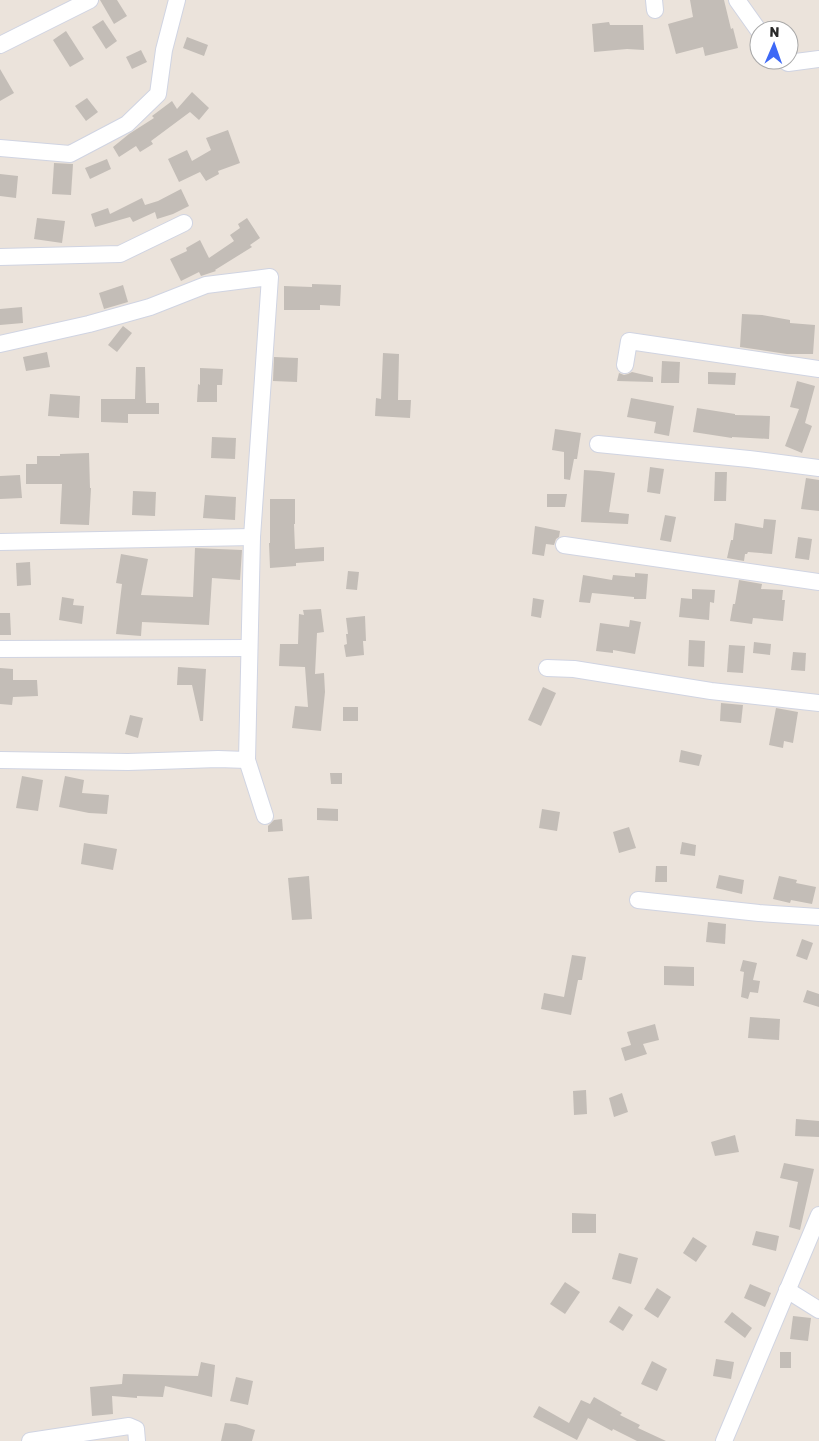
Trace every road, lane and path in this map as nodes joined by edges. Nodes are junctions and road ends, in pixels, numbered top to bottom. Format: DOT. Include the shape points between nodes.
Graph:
graph roads {
  1 [pos="90,0"];
  2 [pos="177,0"];
  3 [pos="737,0"];
  4 [pos="751,20"];
  5 [pos="0,45"];
  6 [pos="819,59"];
  7 [pos="799,62"];
  8 [pos="0,148"];
  9 [pos="184,223"];
  10 [pos="0,257"];
  11 [pos="0,344"];
  12 [pos="625,365"];
  13 [pos="819,369"];
  14 [pos="598,444"];
  15 [pos="819,468"];
  16 [pos="252,537"];
  17 [pos="0,542"];
  18 [pos="564,545"];
  19 [pos="819,582"];
  20 [pos="249,648"];
  21 [pos="0,649"];
  22 [pos="547,668"];
  23 [pos="819,703"];
  24 [pos="0,760"];
  25 [pos="247,760"];
  26 [pos="265,816"];
  27 [pos="638,900"];
  28 [pos="819,917"];
  29 [pos="819,1214"];
  30 [pos="787,1290"];
  31 [pos="819,1310"];
  32 [pos="30,1441"];
  33 [pos="138,1441"];
  34 [pos="724,1441"];
  1 -- 5 [label="street"];
  2 -- 8 [label="street" via="164,50 158,94 127,124 70,154"];
  3 -- 4 [label="street"];
  6 -- 7 [label="street"];
  9 -- 10 [label="street" via="120,254"];
  11 -- 16 [label="street" via="150,307 206,285 270,277"];
  12 -- 13 [label="street" via="629,341"];
  14 -- 15 [label="street"];
  16 -- 17 [label="street"];
  16 -- 20 [label="street"];
  18 -- 19 [label="street"];
  20 -- 21 [label="street"];
  20 -- 25 [label="street"];
  22 -- 23 [label="street"];
  24 -- 25 [label="street"];
  25 -- 26 [label="street"];
  27 -- 28 [label="street"];
  29 -- 30 [label="street"];
  30 -- 31 [label="street"];
  30 -- 34 [label="street"];
  32 -- 33 [label="street" via="128,1426 136,1429"];
}
